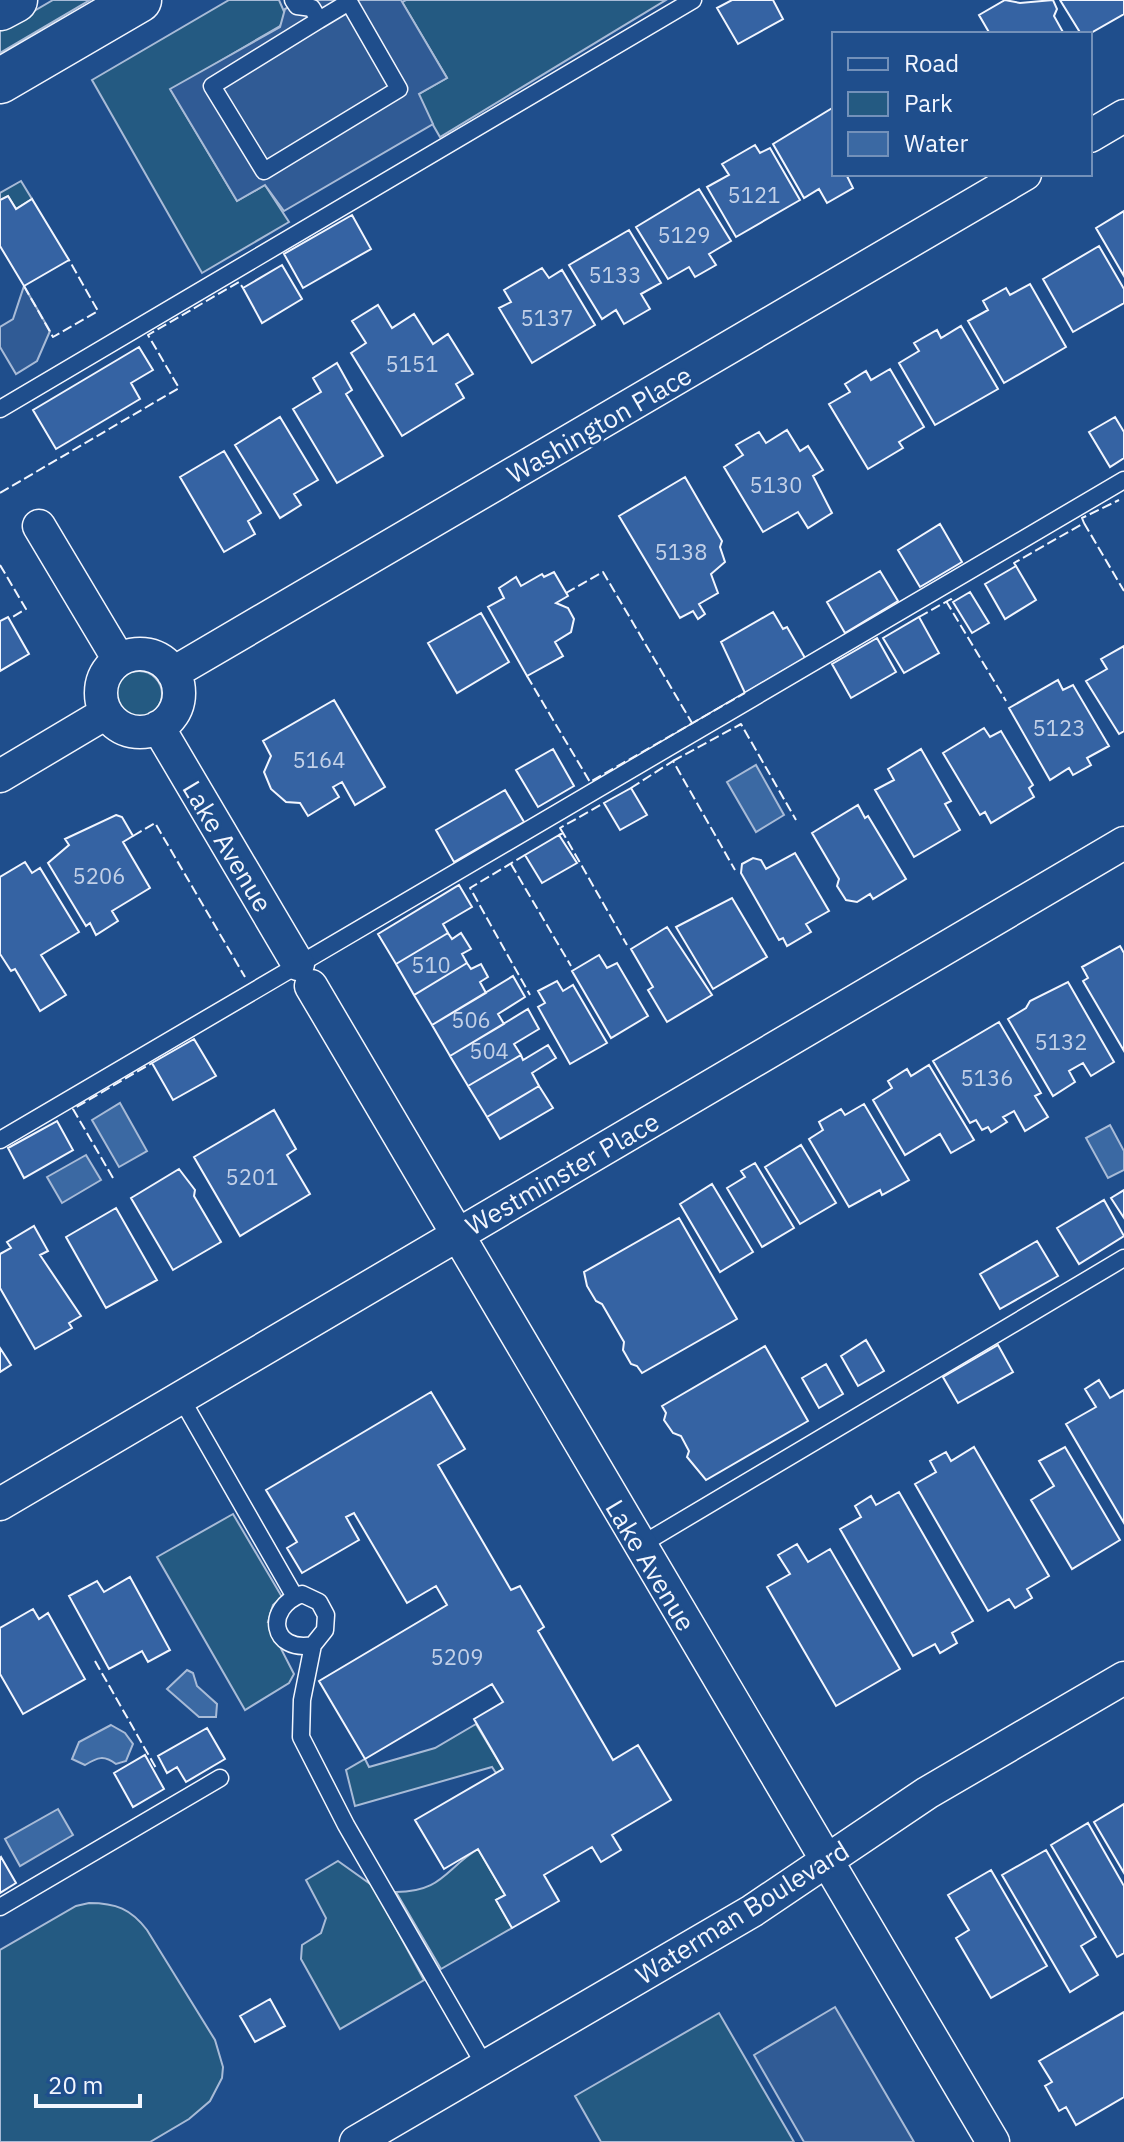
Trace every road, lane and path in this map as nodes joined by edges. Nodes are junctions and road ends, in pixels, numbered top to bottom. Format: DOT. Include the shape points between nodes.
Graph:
graph roads {
  1 [pos="15,0"];
  2 [pos="139,0"];
  3 [pos="293,0"];
  4 [pos="693,0"];
  5 [pos="0,8"];
  6 [pos="315,9"];
  7 [pos="0,81"];
  8 [pos="1124,116"];
  9 [pos="1092,135"];
  10 [pos="1022,176"];
  11 [pos="0,409"];
  12 [pos="1124,480"];
  13 [pos="39,526"];
  14 [pos="119,660"];
  15 [pos="173,673"];
  16 [pos="106,713"];
  17 [pos="158,727"];
  18 [pos="0,776"];
  19 [pos="1124,843"];
  20 [pos="304,975"];
  21 [pos="0,1140"];
  22 [pos="458,1234"];
  23 [pos="1124,1258"];
  24 [pos="181,1398"];
  25 [pos="0,1504"];
  26 [pos="639,1546"];
  27 [pos="295,1597"];
  28 [pos="313,1645"];
  29 [pos="1124,1678"];
  30 [pos="220,1778"];
  31 [pos="826,1861"];
  32 [pos="0,1907"];
  33 [pos="485,2066"];
  34 [pos="356,2142"];
  35 [pos="993,2142"];
  1 -- 5 [label="main road"];
  2 -- 7 [label="main road"];
  3 -- 6 [label="lane" via="297,6"];
  4 -- 11 [label="lane"];
  6 -- 6 [label="lane" via="212,86 264,171 399,89 349,2"];
  8 -- 9 [label="street"];
  10 -- 15 [label="street, Washington Place"];
  12 -- 20 [label="lane"];
  13 -- 14 [label="street"];
  14 -- 15 [label="street" via="143,654"];
  14 -- 16 [label="street" via="101,691"];
  15 -- 17 [label="street" via="178,685 175,709"];
  16 -- 17 [label="street" via="135,732"];
  16 -- 18 [label="street"];
  17 -- 20 [label="street, Lake Avenue"];
  19 -- 22 [label="street, Westminster Place"];
  20 -- 21 [label="lane"];
  20 -- 22 [label="street, Lake Avenue"];
  22 -- 24 [label="street, Westminster Place"];
  22 -- 26 [label="street, Lake Avenue"];
  23 -- 26 [label="lane"];
  24 -- 25 [label="street, Westminster Place"];
  24 -- 27 [label="lane"];
  26 -- 31 [label="street, Lake Avenue"];
  27 -- 28 [label="lane" via="302,1594 319,1602 326,1615 325,1630"];
  27 -- 28 [label="lane" via="278,1612 277,1628 291,1645"];
  28 -- 33 [label="lane" via="301,1737"];
  29 -- 31 [label="street, Waterman Boulevard" via="927,1793"];
  30 -- 32 [label="lane"];
  31 -- 33 [label="street, Waterman Boulevard" via="752,1911"];
  31 -- 35 [label="street, Lake Avenue"];
  33 -- 34 [label="street, Waterman Boulevard"];
}
